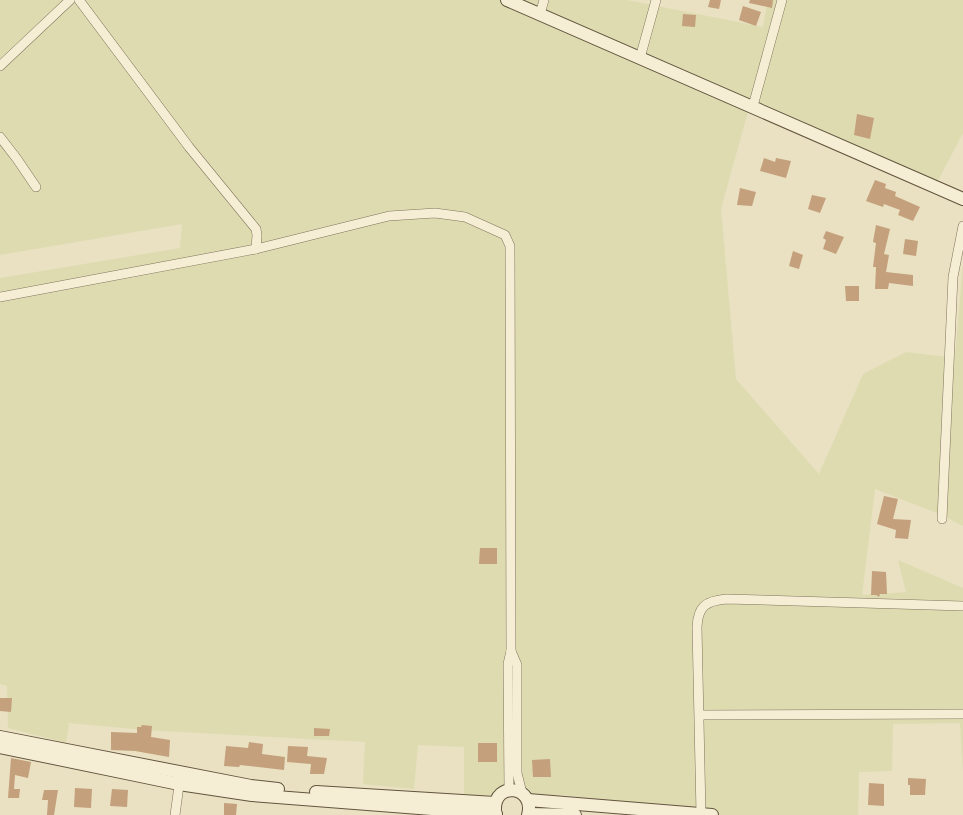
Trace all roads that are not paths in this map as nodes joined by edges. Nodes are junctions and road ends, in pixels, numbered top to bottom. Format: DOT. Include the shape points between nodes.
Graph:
graph roads {
  1 [pos="70,0"];
  2 [pos="79,0"];
  3 [pos="507,0"];
  4 [pos="544,0"];
  5 [pos="656,0"];
  6 [pos="782,0"];
  7 [pos="540,14"];
  8 [pos="640,58"];
  9 [pos="0,66"];
  10 [pos="753,106"];
  11 [pos="0,137"];
  12 [pos="36,187"];
  13 [pos="963,199"];
  14 [pos="963,226"];
  15 [pos="256,249"];
  16 [pos="0,297"];
  17 [pos="942,519"];
  18 [pos="963,606"];
  19 [pos="511,651"];
  20 [pos="963,714"];
  21 [pos="700,716"];
  22 [pos="0,738"];
  23 [pos="0,747"];
  24 [pos="180,778"];
  25 [pos="509,790"];
  26 [pos="525,797"];
  27 [pos="496,811"];
  28 [pos="529,814"];
  29 [pos="707,814"];
  30 [pos="174,815"];
  31 [pos="575,815"];
  1 -- 9 [label="street"];
  2 -- 15 [label="street" via="189,147 256,229"];
  3 -- 7 [label="street"];
  4 -- 7 [label="street"];
  5 -- 8 [label="street"];
  6 -- 10 [label="street"];
  7 -- 8 [label="street"];
  8 -- 10 [label="street"];
  10 -- 13 [label="street"];
  11 -- 12 [label="street"];
  14 -- 17 [label="street" via="953,277"];
  15 -- 16 [label="street"];
  15 -- 19 [label="street" via="389,216 435,212 465,217 505,235 510,246"];
  18 -- 21 [label="street" via="715,600 706,604 697,620"];
  19 -- 25 [label="street" via="508,664"];
  19 -- 26 [label="street" via="517,665 517,772"];
  20 -- 21 [label="street"];
  21 -- 29 [label="street"];
  22 -- 24 [label="street"];
  23 -- 24 [label="street"];
  24 -- 27 [label="street"];
  24 -- 30 [label="street"];
  25 -- 26 [label="street"];
  25 -- 27 [label="street" via="500,795"];
  26 -- 28 [label="street" via="530,804"];
  26 -- 29 [label="street"];
  28 -- 31 [label="street"];
}
